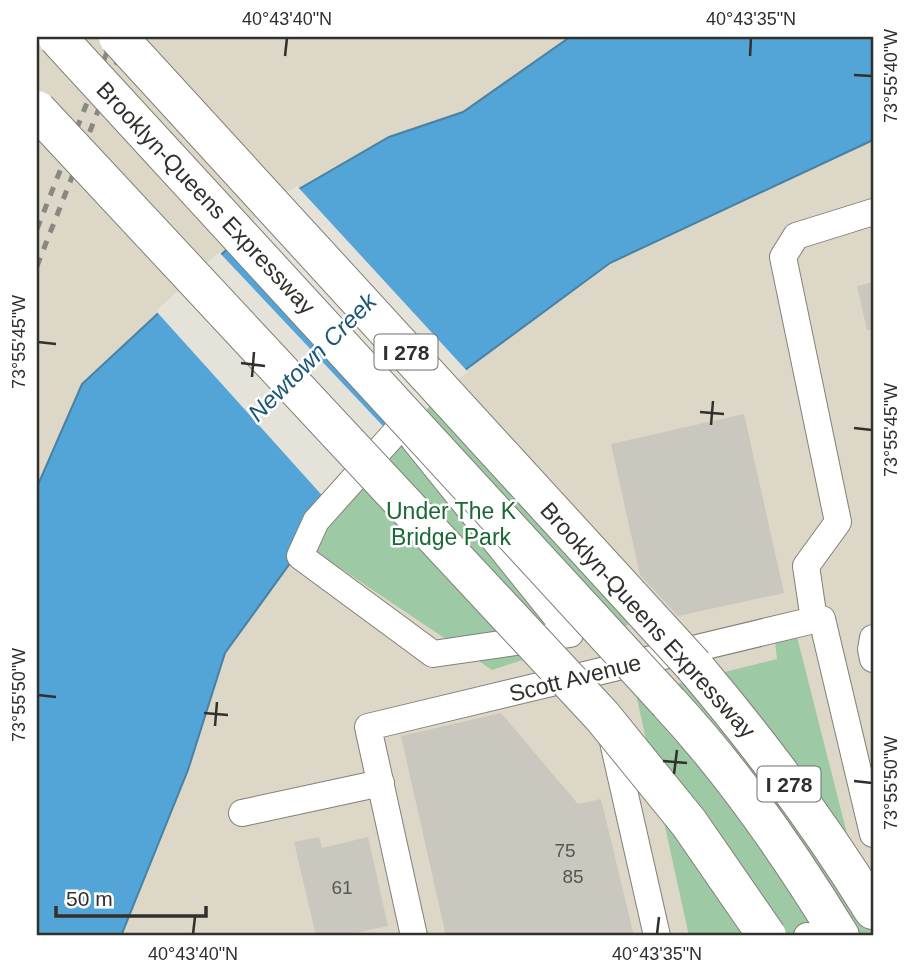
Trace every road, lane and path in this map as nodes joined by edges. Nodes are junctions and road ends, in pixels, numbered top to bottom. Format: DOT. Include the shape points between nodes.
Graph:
graph roads {
  1 [pos="57,37"];
  2 [pos="118,37"];
  3 [pos="37,110"];
  4 [pos="873,212"];
  5 [pos="300,556"];
  6 [pos="818,620"];
  7 [pos="873,638"];
  8 [pos="873,659"];
  9 [pos="598,672"];
  10 [pos="381,783"];
  11 [pos="242,813"];
  12 [pos="873,834"];
  13 [pos="873,910"];
  14 [pos="414,936"];
  15 [pos="657,936"];
  16 [pos="767,936"];
  17 [pos="840,936"];
  1 -- 17 [label="highway, Brooklyn-Queens Expressway / I 278, bridge" via="689,725 778,840"];
  2 -- 13 [label="highway, Brooklyn-Queens Expressway / I 278, bridge" via="702,675 815,819"];
  3 -- 16 [label="highway, bridge" via="602,716 689,823"];
  4 -- 6 [label="street" via="796,236 783,257 838,522 806,566"];
  5 -- 5 [label="street" via="316,521 403,424 570,634 433,654"];
  6 -- 9 [label="street, Scott Avenue"];
  6 -- 12 [label="street"];
  7 -- 8 [label="street"];
  9 -- 10 [label="street, Scott Avenue" via="368,727"];
  9 -- 15 [label="street"];
  10 -- 11 [label="street"];
  10 -- 14 [label="street"];
}
